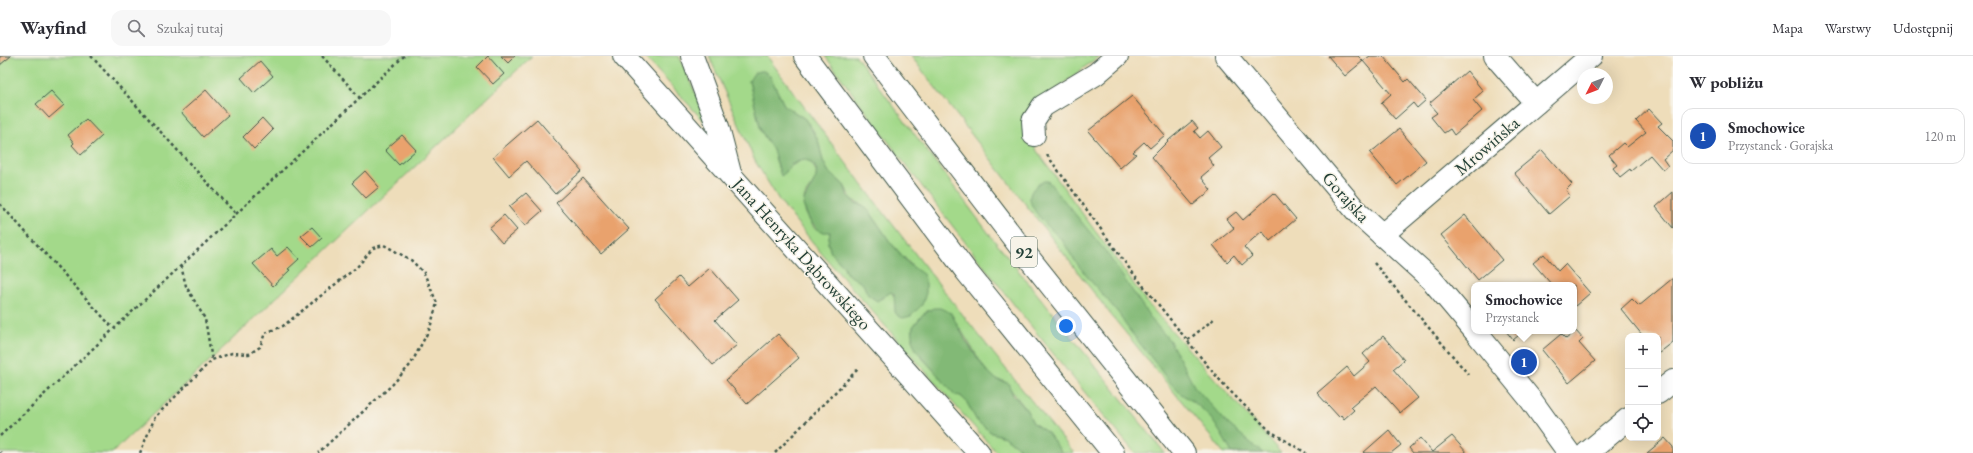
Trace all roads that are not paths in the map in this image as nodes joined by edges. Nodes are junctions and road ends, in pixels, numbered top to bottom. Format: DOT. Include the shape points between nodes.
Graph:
graph roads {
  1 [pos="624,56"];
  2 [pos="692,56"];
  3 [pos="805,56"];
  4 [pos="874,56"];
  5 [pos="1117,56"];
  6 [pos="1226,56"];
  7 [pos="1495,56"];
  8 [pos="1591,56"];
  9 [pos="1536,103"];
  10 [pos="1034,135"];
  11 [pos="730,173"];
  12 [pos="1382,235"];
  13 [pos="1471,327"];
  14 [pos="1476,334"];
  15 [pos="1673,381"];
  16 [pos="1661,391"];
  17 [pos="1625,421"];
  18 [pos="979,453"];
  19 [pos="1113,453"];
  20 [pos="1184,453"];
  21 [pos="1569,453"];
  22 [pos="1587,453"];
  1 -- 11 [label="street, Jana Henryka Dąbrowskiego"];
  2 -- 11 [label="street" via="718,127"];
  3 -- 19 [label="street" via="940,237"];
  4 -- 20 [label="street, 92" via="1021,248"];
  5 -- 10 [label="street" via="1096,74 1043,106 1034,120"];
  6 -- 12 [label="street, Gorajska" via="1358,213"];
  7 -- 9 [label="street"];
  8 -- 9 [label="street, Mrowińska"];
  9 -- 12 [label="street, Mrowińska"];
  11 -- 18 [label="street, Jana Henryka Dąbrowskiego"];
  12 -- 13 [label="street, Gorajska" via="1432,280"];
  14 -- 21 [label="street, Gorajska" via="1531,400"];
  15 -- 16 [label="street"];
  17 -- 22 [label="street"];
}
